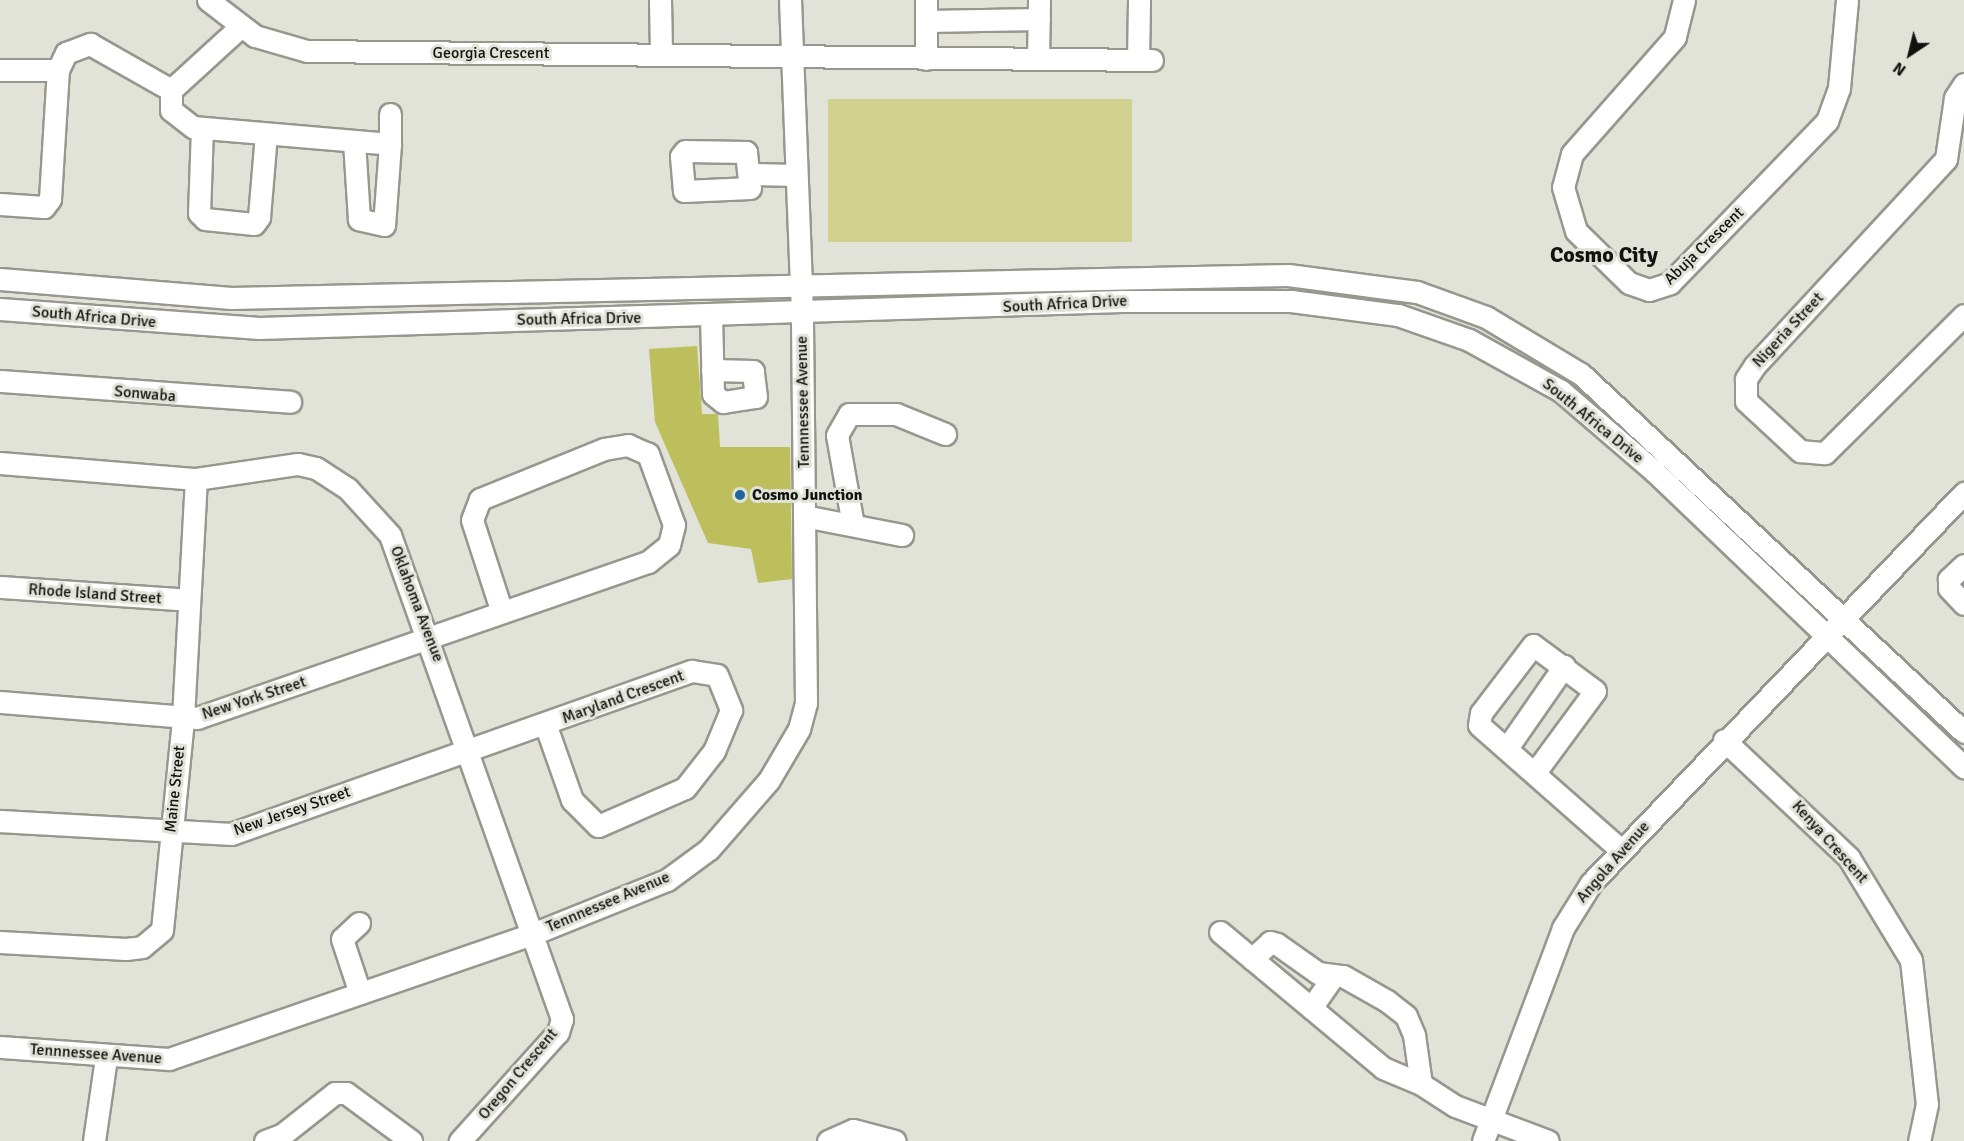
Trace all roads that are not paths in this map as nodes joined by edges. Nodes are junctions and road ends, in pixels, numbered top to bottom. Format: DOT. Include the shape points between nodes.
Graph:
graph roads {
  1 [pos="208,0"];
  2 [pos="660,0"];
  3 [pos="790,0"];
  4 [pos="1138,0"];
  5 [pos="1684,0"];
  6 [pos="1847,0"];
  7 [pos="1039,9"];
  8 [pos="926,10"];
  9 [pos="240,27"];
  10 [pos="661,54"];
  11 [pos="790,57"];
  12 [pos="926,58"];
  13 [pos="1038,59"];
  14 [pos="0,70"];
  15 [pos="58,70"];
  16 [pos="1964,84"];
  17 [pos="171,90"];
  18 [pos="390,114"];
  19 [pos="202,128"];
  20 [pos="266,134"];
  21 [pos="354,142"];
  22 [pos="390,144"];
  23 [pos="752,174"];
  24 [pos="796,175"];
  25 [pos="0,204"];
  26 [pos="0,279"];
  27 [pos="801,287"];
  28 [pos="0,309"];
  29 [pos="802,312"];
  30 [pos="1964,315"];
  31 [pos="711,316"];
  32 [pos="712,370"];
  33 [pos="0,381"];
  34 [pos="290,402"];
  35 [pos="945,434"];
  36 [pos="0,463"];
  37 [pos="196,479"];
  38 [pos="1960,505"];
  39 [pos="804,516"];
  40 [pos="853,525"];
  41 [pos="902,535"];
  42 [pos="1964,565"];
  43 [pos="0,587"];
  44 [pos="189,600"];
  45 [pos="1964,604"];
  46 [pos="501,609"];
  47 [pos="1842,615"];
  48 [pos="1825,635"];
  49 [pos="431,639"];
  50 [pos="1564,666"];
  51 [pos="0,702"];
  52 [pos="183,718"];
  53 [pos="546,726"];
  54 [pos="1964,732"];
  55 [pos="1724,740"];
  56 [pos="1507,748"];
  57 [pos="470,749"];
  58 [pos="1964,767"];
  59 [pos="1536,771"];
  60 [pos="0,822"];
  61 [pos="170,832"];
  62 [pos="1621,850"];
  63 [pos="359,923"];
  64 [pos="1220,932"];
  65 [pos="535,933"];
  66 [pos="0,942"];
  67 [pos="1252,959"];
  68 [pos="1332,978"];
  69 [pos="360,993"];
  70 [pos="1311,1008"];
  71 [pos="0,1047"];
  72 [pos="106,1058"];
  73 [pos="1421,1084"];
  74 [pos="1492,1117"];
  75 [pos="94,1141"];
  76 [pos="265,1141"];
  77 [pos="411,1141"];
  78 [pos="460,1141"];
  79 [pos="828,1141"];
  80 [pos="895,1141"];
  81 [pos="1483,1141"];
  82 [pos="1548,1141"];
  83 [pos="1920,1141"];
  1 -- 9 [label="street, Georgia Crescent"];
  2 -- 10 [label="street"];
  3 -- 11 [label="street, Tennnessee Avenue"];
  4 -- 13 [label="street, Georgia Crescent" via="1145,60"];
  5 -- 6 [label="street, Abuja Crescent" via="1675,37 1572,154 1563,187 1576,231 1629,283 1649,290 1670,283 1827,121 1839,88"];
  7 -- 8 [label="street"];
  7 -- 13 [label="street"];
  8 -- 12 [label="street"];
  9 -- 10 [label="street, Georgia Crescent" via="276,46 307,51"];
  9 -- 17 [label="street"];
  10 -- 11 [label="street, Georgia Crescent"];
  11 -- 12 [label="street, Georgia Crescent"];
  11 -- 24 [label="street, Tennnessee Avenue"];
  12 -- 13 [label="street, Georgia Crescent"];
  14 -- 15 [label="street"];
  15 -- 17 [label="street" via="66,53 90,44"];
  15 -- 25 [label="street" via="50,199 44,207"];
  16 -- 30 [label="street, Nigeria Street" via="1956,98 1946,159 1755,365 1746,379 1746,401 1800,451 1825,453"];
  17 -- 19 [label="street" via="171,110"];
  18 -- 22 [label="street"];
  19 -- 20 [label="street"];
  19 -- 20 [label="street" via="199,213 205,219 254,224 259,217"];
  20 -- 21 [label="street"];
  21 -- 22 [label="street"];
  21 -- 22 [label="street" via="360,219 373,225 384,225 387,219"];
  23 -- 24 [label="street"];
  24 -- 27 [label="street, Tennnessee Avenue"];
  26 -- 27 [label="street, South Africa Drive" via="231,298"];
  27 -- 29 [label="street, Tennnessee Avenue"];
  27 -- 47 [label="street, South Africa Drive" via="1288,274 1417,292 1486,317 1581,374"];
  28 -- 31 [label="street, South Africa Drive" via="259,328"];
  29 -- 31 [label="street, South Africa Drive"];
  29 -- 39 [label="street, Tennnessee Avenue"];
  29 -- 48 [label="street, South Africa Drive" via="1291,301 1366,309 1431,324 1498,354 1561,391 1654,471"];
  31 -- 32 [label="street"];
  33 -- 34 [label="street, Sonwaba"];
  35 -- 40 [label="street" via="896,414 849,414 837,435"];
  36 -- 37 [label="street, Oklahoma Avenue"];
  37 -- 44 [label="street, Maine Street"];
  37 -- 49 [label="street, Oklahoma Avenue" via="298,464 334,478 363,502 390,536"];
  38 -- 47 [label="street, Angola Avenue"];
  39 -- 40 [label="street"];
  39 -- 65 [label="street, Tennnessee Avenue" via="806,703 789,751 769,780 690,864 666,880"];
  40 -- 41 [label="street"];
  42 -- 45 [label="street" via="1949,579 1949,588"];
  43 -- 44 [label="street, Rhode Island Street"];
  44 -- 52 [label="street, Maine Street"];
  46 -- 46 [label="street, New York Street" via="472,520 480,500 604,450 628,444 648,454 674,525 674,536 660,555"];
  46 -- 49 [label="street, New York Street"];
  47 -- 48 [label="street, Angola Avenue"];
  47 -- 54 [label="street, South Africa Drive"];
  48 -- 55 [label="street, Angola Avenue"];
  48 -- 58 [label="street, South Africa Drive"];
  49 -- 52 [label="street, New York Street" via="219,712"];
  49 -- 57 [label="street, Oklahoma Avenue"];
  50 -- 56 [label="street"];
  50 -- 56 [label="street" via="1530,646 1481,713 1479,725"];
  50 -- 59 [label="street" via="1591,684 1594,694"];
  51 -- 52 [label="street, New York Street"];
  52 -- 61 [label="street, Maine Street"];
  53 -- 53 [label="street, Maryland Crescent" via="572,800 579,813 598,826 685,788 714,751 731,710 717,675 692,671"];
  53 -- 57 [label="street, Maryland Crescent"];
  55 -- 62 [label="street, Angola Avenue"];
  55 -- 83 [label="street, Kenya Crescent" via="1849,858 1911,960 1927,1104"];
  56 -- 59 [label="street"];
  57 -- 61 [label="street, New Jersey Street" via="231,834"];
  57 -- 65 [label="street, Oklahoma Avenue"];
  59 -- 62 [label="street"];
  60 -- 61 [label="street, New Jersey Street"];
  61 -- 66 [label="street, Maine Street" via="162,930 142,947"];
  62 -- 74 [label="street, Angola Avenue" via="1563,928"];
  63 -- 69 [label="street" via="342,939"];
  64 -- 67 [label="street"];
  65 -- 69 [label="street, Tennnessee Avenue"];
  65 -- 78 [label="street, Oregon Crescent" via="562,1019 558,1032"];
  67 -- 68 [label="street" via="1270,942"];
  67 -- 70 [label="street"];
  68 -- 70 [label="street"];
  68 -- 73 [label="street" via="1359,983 1406,1016"];
  69 -- 72 [label="street, Tennnessee Avenue" via="169,1059"];
  70 -- 73 [label="street" via="1383,1068"];
  71 -- 72 [label="street, Tennnessee Avenue"];
  72 -- 75 [label="street"];
  73 -- 74 [label="street" via="1455,1106"];
  74 -- 81 [label="street, Angola Avenue"];
  74 -- 82 [label="street"];
  76 -- 77 [label="street" via="283,1134 335,1093 346,1093"];
  79 -- 80 [label="street" via="853,1130"];
}
